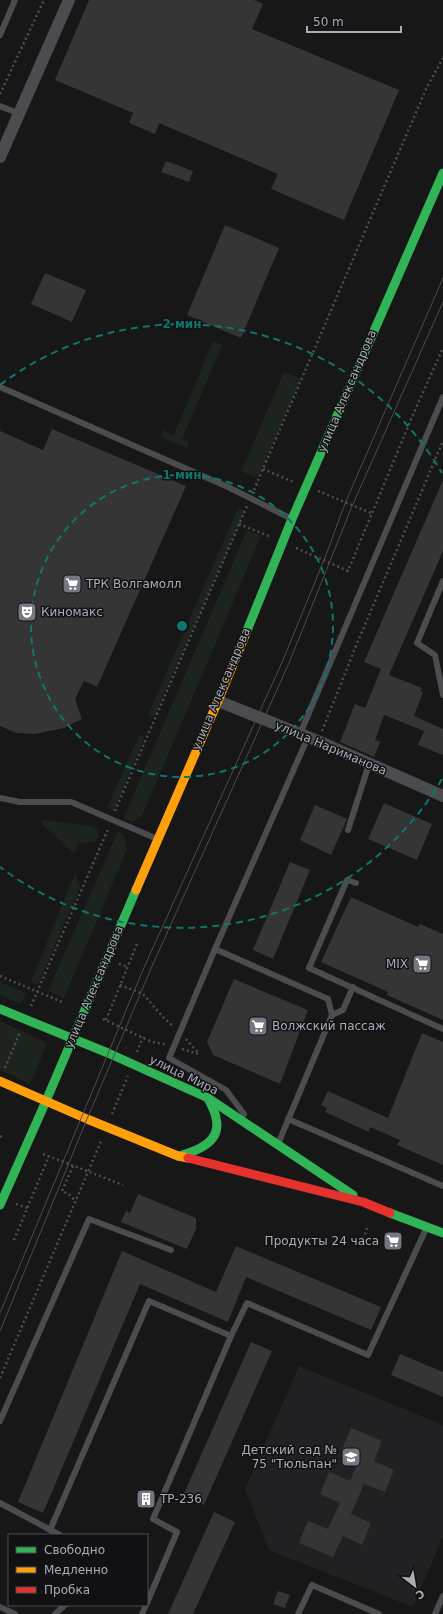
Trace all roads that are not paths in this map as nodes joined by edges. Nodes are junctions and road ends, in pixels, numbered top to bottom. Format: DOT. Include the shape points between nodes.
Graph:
graph roads {
  1 [pos="16,0"];
  2 [pos="69,0"];
  3 [pos="0,35"];
  4 [pos="0,106"];
  5 [pos="20,114"];
  6 [pos="0,157"];
  7 [pos="443,173"];
  8 [pos="0,387"];
  9 [pos="443,397"];
  10 [pos="292,519"];
  11 [pos="443,581"];
  12 [pos="443,695"];
  13 [pos="218,701"];
  14 [pos="309,738"];
  15 [pos="369,764"];
  16 [pos="443,796"];
  17 [pos="0,798"];
  18 [pos="348,830"];
  19 [pos="157,839"];
  20 [pos="356,883"];
  21 [pos="215,948"];
  22 [pos="353,987"];
  23 [pos="0,1009"];
  24 [pos="332,1015"];
  25 [pos="443,1029"];
  26 [pos="72,1039"];
  27 [pos="2,1077"];
  28 [pos="208,1098"];
  29 [pos="46,1101"];
  30 [pos="288,1119"];
  31 [pos="253,1127"];
  32 [pos="278,1144"];
  33 [pos="178,1156"];
  34 [pos="443,1186"];
  35 [pos="363,1202"];
  36 [pos="0,1205"];
  37 [pos="427,1227"];
  38 [pos="442,1230"];
  39 [pos="171,1250"];
  40 [pos="231,1336"];
  41 [pos="0,1421"];
  42 [pos="0,1503"];
  43 [pos="50,1530"];
  44 [pos="58,1534"];
  45 [pos="443,1596"];
  46 [pos="148,1602"];
  47 [pos="64,1606"];
  48 [pos="0,1608"];
  49 [pos="15,1614"];
  50 [pos="55,1614"];
  51 [pos="298,1614"];
  52 [pos="379,1614"];
  53 [pos="435,1614"];
  1 -- 3 [label="lane"];
  2 -- 5 [label="street"];
  4 -- 5 [label="lane"];
  5 -- 6 [label="street"];
  7 -- 10 [label="main road, улица Александрова"];
  8 -- 10 [label="lane" via="228,487"];
  9 -- 14 [label="lane"];
  10 -- 13 [label="main road, улица Александрова"];
  11 -- 12 [label="lane" via="417,643 434,655"];
  13 -- 14 [label="street, улица Нариманова"];
  13 -- 19 [label="main road, улица Александрова"];
  14 -- 15 [label="street, улица Нариманова"];
  14 -- 21 [label="lane"];
  15 -- 16 [label="street, улица Нариманова"];
  15 -- 18 [label="lane"];
  17 -- 19 [label="lane" via="20,802 71,802"];
  19 -- 26 [label="main road, улица Александрова"];
  20 -- 22 [label="lane" via="347,880 310,968"];
  21 -- 24 [label="lane" via="328,999"];
  21 -- 31 [label="lane" via="169,1058 226,1090"];
  22 -- 24 [label="lane" via="343,1010"];
  22 -- 25 [label="lane"];
  23 -- 26 [label="main road, улица Мира"];
  24 -- 30 [label="lane"];
  26 -- 28 [label="main road, улица Мира"];
  26 -- 29 [label="main road, улица Александрова"];
  27 -- 29 [label="main road, улица Мира"];
  28 -- 31 [label="main road, улица Мира"];
  28 -- 33 [label="main road" via="217,1124 216,1134 205,1147"];
  29 -- 33 [label="main road, улица Мира"];
  29 -- 36 [label="main road, улица Александрова"];
  30 -- 32 [label="lane"];
  30 -- 34 [label="lane"];
  31 -- 32 [label="main road, улица Мира"];
  32 -- 35 [label="main road, улица Мира"];
  33 -- 35 [label="main road, улица Мира"];
  35 -- 37 [label="main road, улица Мира"];
  37 -- 38 [label="main road, улица Мира"];
  37 -- 40 [label="lane" via="368,1355 247,1303"];
  39 -- 41 [label="lane" via="88,1219"];
  40 -- 43 [label="lane" via="149,1301"];
  40 -- 46 [label="lane" via="153,1519 177,1532"];
  42 -- 43 [label="lane"];
  43 -- 44 [label="lane"];
  45 -- 53 [label="lane"];
  47 -- 50 [label="lane"];
  48 -- 49 [label="lane"];
  51 -- 52 [label="lane" via="312,1585"];
}
